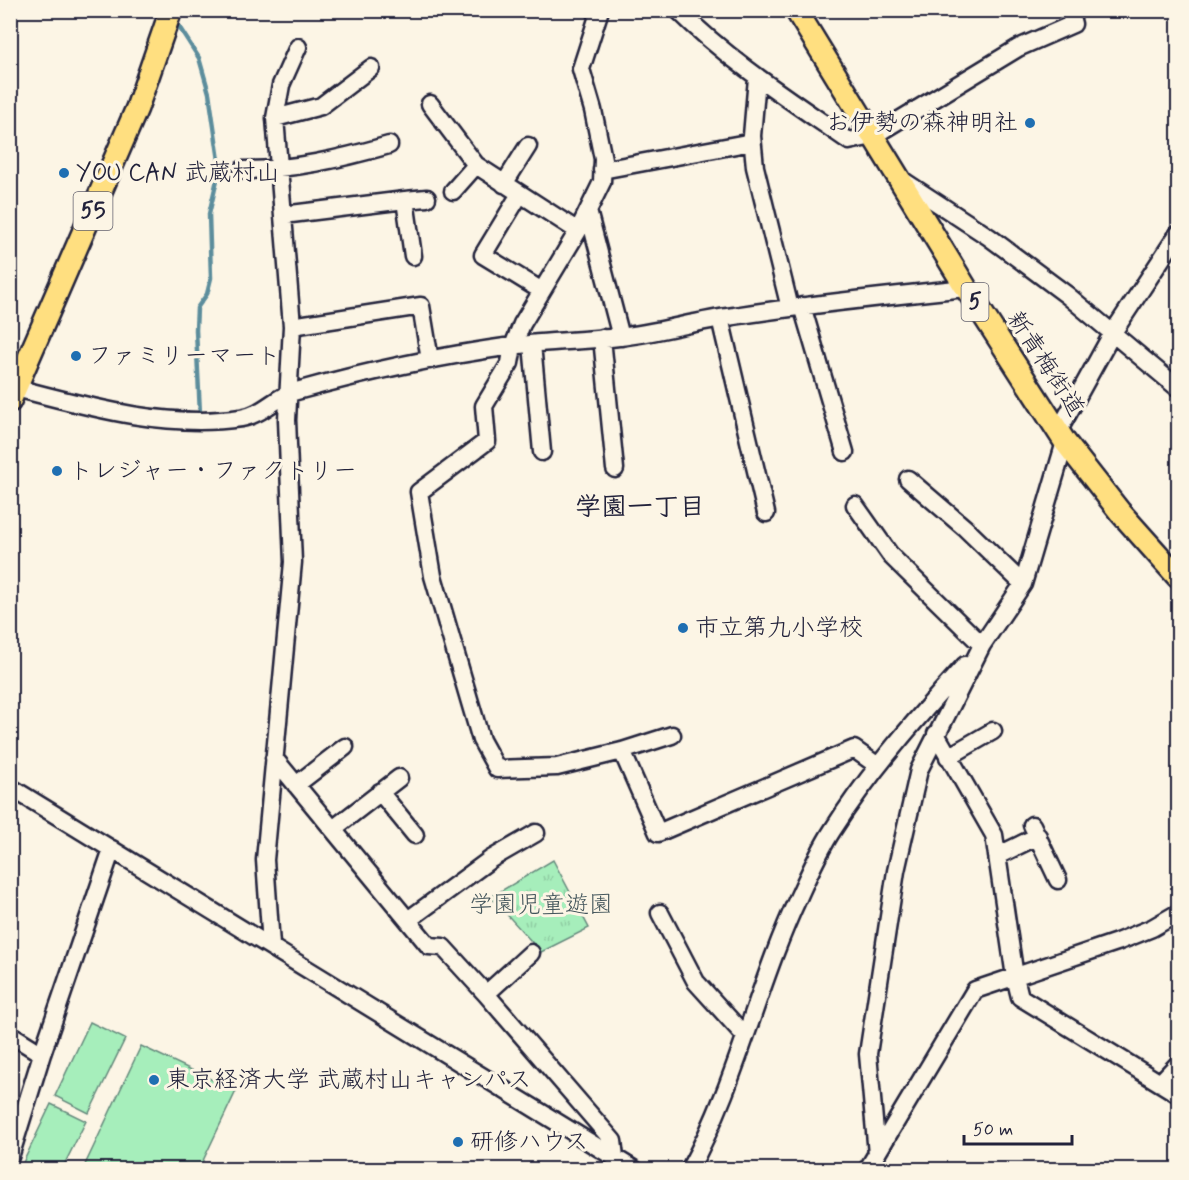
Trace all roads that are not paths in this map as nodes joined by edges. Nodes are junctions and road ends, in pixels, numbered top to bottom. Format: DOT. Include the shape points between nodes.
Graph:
graph roads {
  1 [pos="600,10"];
  2 [pos="678,10"];
  3 [pos="796,10"];
  4 [pos="1069,10"];
  5 [pos="170,15"];
  6 [pos="298,47"];
  7 [pos="371,68"];
  8 [pos="757,78"];
  9 [pos="430,104"];
  10 [pos="275,117"];
  11 [pos="873,136"];
  12 [pos="752,142"];
  13 [pos="389,146"];
  14 [pos="528,146"];
  15 [pos="476,165"];
  16 [pos="242,170"];
  17 [pos="278,170"];
  18 [pos="602,170"];
  19 [pos="897,176"];
  20 [pos="504,184"];
  21 [pos="453,191"];
  22 [pos="520,194"];
  23 [pos="427,198"];
  24 [pos="405,200"];
  25 [pos="588,211"];
  26 [pos="283,215"];
  27 [pos="578,231"];
  28 [pos="1179,234"];
  29 [pos="413,255"];
  30 [pos="966,288"];
  31 [pos="542,291"];
  32 [pos="796,307"];
  33 [pos="720,318"];
  34 [pos="292,326"];
  35 [pos="1112,334"];
  36 [pos="621,337"];
  37 [pos="602,338"];
  38 [pos="532,344"];
  39 [pos="513,346"];
  40 [pos="430,360"];
  41 [pos="1179,388"];
  42 [pos="289,393"];
  43 [pos="13,395"];
  44 [pos="1062,437"];
  45 [pos="542,452"];
  46 [pos="845,452"];
  47 [pos="615,469"];
  48 [pos="908,479"];
  49 [pos="855,505"];
  50 [pos="766,513"];
  51 [pos="1179,577"];
  52 [pos="1023,584"];
  53 [pos="982,645"];
  54 [pos="993,731"];
  55 [pos="936,734"];
  56 [pos="672,735"];
  57 [pos="345,747"];
  58 [pos="622,751"];
  59 [pos="948,757"];
  60 [pos="274,758"];
  61 [pos="878,766"];
  62 [pos="399,778"];
  63 [pos="296,785"];
  64 [pos="10,787"];
  65 [pos="380,792"];
  66 [pos="333,829"];
  67 [pos="536,833"];
  68 [pos="415,835"];
  69 [pos="112,849"];
  70 [pos="997,856"];
  71 [pos="1058,880"];
  72 [pos="660,913"];
  73 [pos="1179,913"];
  74 [pos="408,920"];
  75 [pos="271,945"];
  76 [pos="531,953"];
  77 [pos="1015,977"];
  78 [pos="486,994"];
  79 [pos="10,1034"];
  80 [pos="745,1036"];
  81 [pos="42,1054"];
  82 [pos="1179,1064"];
  83 [pos="1160,1083"];
  84 [pos="1179,1094"];
  85 [pos="17,1112"];
  86 [pos="876,1154"];
  87 [pos="10,1157"];
  88 [pos="615,1158"];
  89 [pos="635,1170"];
  90 [pos="689,1170"];
  91 [pos="867,1170"];
  1 -- 18 [label="street" via="581,69 593,110"];
  2 -- 8 [label="street"];
  3 -- 11 [label="main road, 新青梅街道 / 5"];
  4 -- 11 [label="street" via="1073,24 1018,48"];
  5 -- 43 [label="main road, 55" via="137,108"];
  6 -- 10 [label="street" via="281,85"];
  7 -- 10 [label="street" via="321,106"];
  8 -- 11 [label="street" via="849,141"];
  8 -- 12 [label="street"];
  9 -- 15 [label="street"];
  10 -- 17 [label="street"];
  11 -- 19 [label="main road, 新青梅街道 / 5"];
  12 -- 18 [label="street"];
  12 -- 32 [label="street" via="755,167"];
  13 -- 17 [label="street"];
  14 -- 20 [label="street"];
  15 -- 20 [label="street"];
  15 -- 21 [label="street"];
  16 -- 17 [label="street"];
  17 -- 26 [label="street"];
  18 -- 25 [label="street" via="602,182"];
  19 -- 30 [label="main road, 新青梅街道 / 5"];
  19 -- 35 [label="street" via="989,237"];
  20 -- 22 [label="street"];
  22 -- 27 [label="street"];
  22 -- 31 [label="street" via="483,255"];
  23 -- 24 [label="street"];
  24 -- 26 [label="street"];
  24 -- 29 [label="street"];
  25 -- 27 [label="street"];
  25 -- 36 [label="street"];
  26 -- 34 [label="street"];
  27 -- 31 [label="street"];
  28 -- 35 [label="street"];
  30 -- 32 [label="street"];
  30 -- 44 [label="main road, 新青梅街道 / 5"];
  31 -- 39 [label="street"];
  32 -- 33 [label="street"];
  32 -- 46 [label="street"];
  33 -- 36 [label="street"];
  33 -- 50 [label="street"];
  34 -- 40 [label="street" via="421,306"];
  34 -- 42 [label="street"];
  35 -- 41 [label="street"];
  35 -- 44 [label="street"];
  36 -- 37 [label="street"];
  37 -- 38 [label="street"];
  37 -- 47 [label="street"];
  38 -- 39 [label="street"];
  38 -- 45 [label="street"];
  39 -- 40 [label="street"];
  39 -- 58 [label="street" via="510,363 484,406 488,441 419,492 433,576 481,740 497,769 557,766"];
  40 -- 42 [label="street"];
  42 -- 43 [label="street" via="268,408 243,417 204,421 168,420"];
  42 -- 60 [label="street" via="286,420 292,562"];
  44 -- 51 [label="main road, 新青梅街道 / 5" via="1120,512"];
  44 -- 52 [label="street"];
  48 -- 52 [label="street"];
  49 -- 53 [label="street" via="891,556"];
  52 -- 53 [label="street"];
  53 -- 55 [label="street"];
  53 -- 61 [label="street"];
  54 -- 59 [label="street"];
  55 -- 59 [label="street"];
  55 -- 86 [label="street" via="919,770 896,871 878,979 868,1054"];
  56 -- 58 [label="street"];
  57 -- 63 [label="street"];
  58 -- 61 [label="street" via="658,832 854,749"];
  59 -- 70 [label="street" via="994,836"];
  60 -- 63 [label="street"];
  60 -- 75 [label="street" via="265,860"];
  61 -- 80 [label="street" via="830,833 798,897"];
  62 -- 65 [label="street"];
  63 -- 66 [label="street"];
  64 -- 69 [label="street"];
  65 -- 66 [label="street"];
  65 -- 68 [label="street"];
  66 -- 74 [label="street"];
  67 -- 74 [label="street" via="490,859"];
  69 -- 75 [label="street"];
  69 -- 81 [label="street"];
  70 -- 71 [label="street" via="1035,831"];
  70 -- 77 [label="street"];
  72 -- 80 [label="street" via="696,982"];
  73 -- 77 [label="street" via="1117,942"];
  74 -- 78 [label="street" via="429,946 443,947"];
  75 -- 88 [label="street"];
  76 -- 78 [label="street"];
  77 -- 83 [label="street" via="1020,997"];
  77 -- 86 [label="street" via="975,990"];
  78 -- 88 [label="street" via="613,1141"];
  79 -- 81 [label="street"];
  80 -- 90 [label="street" via="704,1144"];
  81 -- 85 [label="street"];
  82 -- 83 [label="street"];
  83 -- 84 [label="street"];
  85 -- 87 [label="street"];
  86 -- 91 [label="street"];
  88 -- 89 [label="street"];
}
